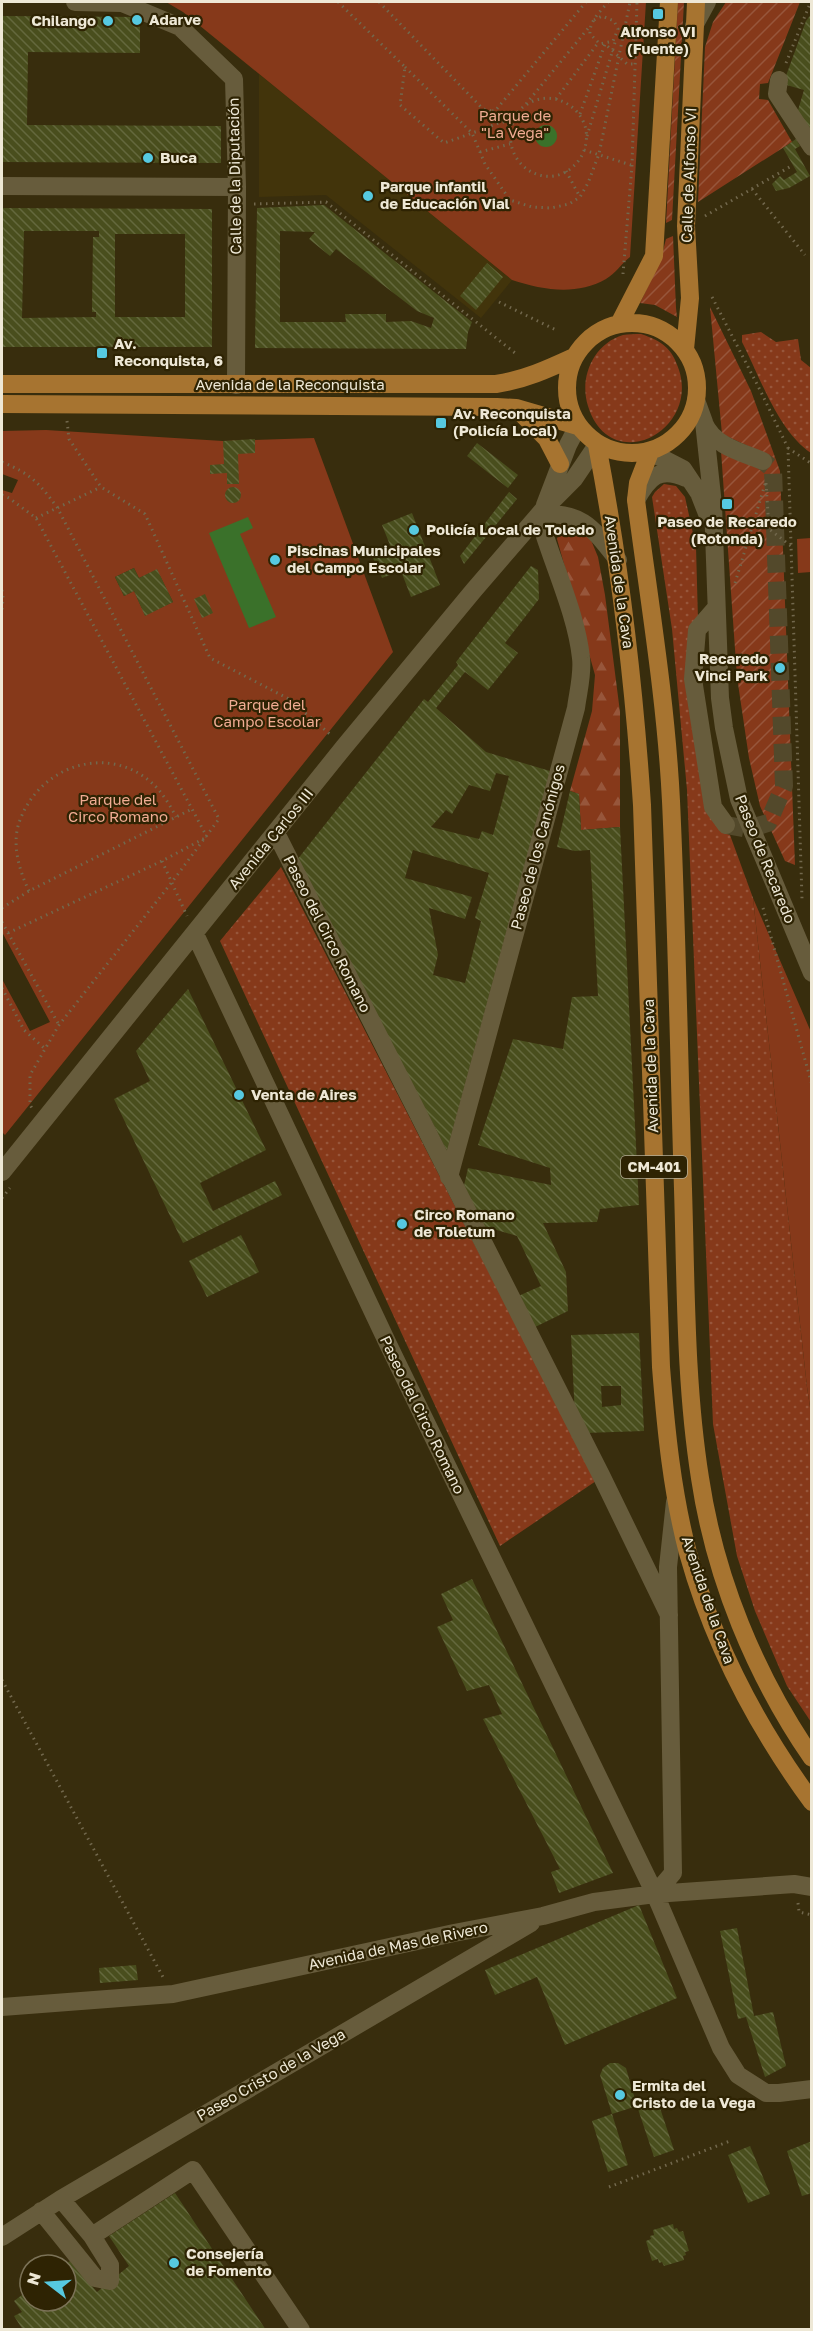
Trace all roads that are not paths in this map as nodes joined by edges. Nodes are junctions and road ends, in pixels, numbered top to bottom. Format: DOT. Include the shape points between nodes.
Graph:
graph roads {
  1 [pos="75,2"];
  2 [pos="669,2"];
  3 [pos="696,2"];
  4 [pos="708,2"];
  5 [pos="694,26"];
  6 [pos="780,80"];
  7 [pos="804,157"];
  8 [pos="2,186"];
  9 [pos="237,195"];
  10 [pos="619,324"];
  11 [pos="685,349"];
  12 [pos="574,357"];
  13 [pos="2,384"];
  14 [pos="236,385"];
  15 [pos="696,399"];
  16 [pos="2,404"];
  17 [pos="516,408"];
  18 [pos="704,422"];
  19 [pos="578,426"];
  20 [pos="597,445"];
  21 [pos="650,452"];
  22 [pos="763,461"];
  23 [pos="560,464"];
  24 [pos="690,480"];
  25 [pos="636,500"];
  26 [pos="538,516"];
  27 [pos="712,527"];
  28 [pos="618,560"];
  29 [pos="716,608"];
  30 [pos="726,825"];
  31 [pos="276,833"];
  32 [pos="195,934"];
  33 [pos="812,973"];
  34 [pos="5,1161"];
  35 [pos="449,1177"];
  36 [pos="675,1494"];
  37 [pos="669,1615"];
  38 [pos="812,1758"];
  39 [pos="812,1802"];
  40 [pos="803,1885"];
  41 [pos="655,1894"];
  42 [pos="543,1916"];
  43 [pos="2,2007"];
  44 [pos="812,2089"];
  45 [pos="61,2199"];
  46 [pos="41,2211"];
  47 [pos="92,2236"];
  48 [pos="2,2237"];
  49 [pos="301,2330"];
  1 -- 9 [label="street, Calle de la Diputación" via="122,3 180,27 234,79"];
  2 -- 10 [label="main road, Calle de Alfonso VI" via="654,256"];
  3 -- 5 [label="main road, Calle de Alfonso VI"];
  4 -- 5 [label="street"];
  5 -- 11 [label="main road, Calle de Alfonso VI" via="686,226 690,298"];
  6 -- 7 [label="street" via="777,94"];
  8 -- 9 [label="street"];
  9 -- 14 [label="street, Calle de la Diputación"];
  10 -- 11 [label="main road" via="637,322 656,327"];
  10 -- 12 [label="main road" via="601,330"];
  11 -- 15 [label="main road" via="695,373"];
  12 -- 14 [label="main road, Avenida de la Reconquista" via="535,375 496,384"];
  12 -- 19 [label="main road" via="567,374 566,392"];
  13 -- 14 [label="main road, Avenida de la Reconquista"];
  15 -- 18 [label="street, Paseo de Recaredo"];
  15 -- 21 [label="main road" via="681,432"];
  16 -- 17 [label="main road, Avenida de la Reconquista"];
  17 -- 19 [label="main road, Avenida de la Reconquista"];
  17 -- 23 [label="main road" via="537,426"];
  18 -- 22 [label="street" via="717,441"];
  18 -- 27 [label="street, Paseo de Recaredo"];
  19 -- 20 [label="main road"];
  19 -- 23 [label="street, Avenida Carlos III"];
  20 -- 21 [label="main road" via="614,452"];
  20 -- 26 [label="street, Avenida Carlos III" via="574,479"];
  20 -- 28 [label="main road, Avenida de la Cava / CM-401"];
  21 -- 24 [label="street, Paseo de Recaredo" via="683,469"];
  21 -- 25 [label="main road, Avenida de la Cava / CM-401"];
  23 -- 26 [label="street, Avenida Carlos III"];
  24 -- 25 [label="street" via="661,473 646,482"];
  24 -- 27 [label="street, Paseo de Recaredo"];
  25 -- 38 [label="main road, Avenida de la Cava / CM-401" via="662,689 671,798 687,1334 700,1480 741,1627 772,1695"];
  26 -- 28 [label="street" via="555,513 581,520 592,527"];
  26 -- 31 [label="street, Avenida Carlos III"];
  26 -- 35 [label="street, Paseo de los Canónigos" via="577,634 581,678"];
  27 -- 29 [label="street, Paseo de Recaredo"];
  28 -- 36 [label="main road, Avenida de la Cava / CM-401" via="642,805 662,1367"];
  29 -- 30 [label="street" via="697,630 693,679 713,807"];
  29 -- 33 [label="street, Paseo de Recaredo" via="723,728 739,799"];
  31 -- 32 [label="street, Avenida Carlos III"];
  31 -- 35 [label="street, Paseo del Circo Romano"];
  32 -- 34 [label="street, Avenida Carlos III" via="44,1120"];
  32 -- 41 [label="street, Paseo del Circo Romano" via="388,1344"];
  35 -- 37 [label="street, Paseo del Circo Romano"];
  36 -- 37 [label="street" via="668,1567"];
  36 -- 39 [label="main road, Avenida de la Cava / CM-401" via="688,1553 729,1663 771,1744"];
  37 -- 41 [label="street" via="673,1873"];
  40 -- 41 [label="street, Avenida de Mas de Rivero"];
  41 -- 42 [label="street, Avenida de Mas de Rivero" via="594,1902"];
  41 -- 44 [label="street, Paseo del Circo Romano" via="712,2030 738,2075 766,2092"];
  42 -- 43 [label="street, Avenida de Mas de Rivero" via="173,1994"];
  42 -- 45 [label="street, Paseo Cristo de la Vega"];
  45 -- 46 [label="street, Paseo Cristo de la Vega"];
  45 -- 47 [label="street"];
  46 -- 47 [label="street" via="95,2278 110,2282 110,2265"];
  46 -- 48 [label="street, Paseo Cristo de la Vega"];
  47 -- 49 [label="street" via="193,2170"];
}
